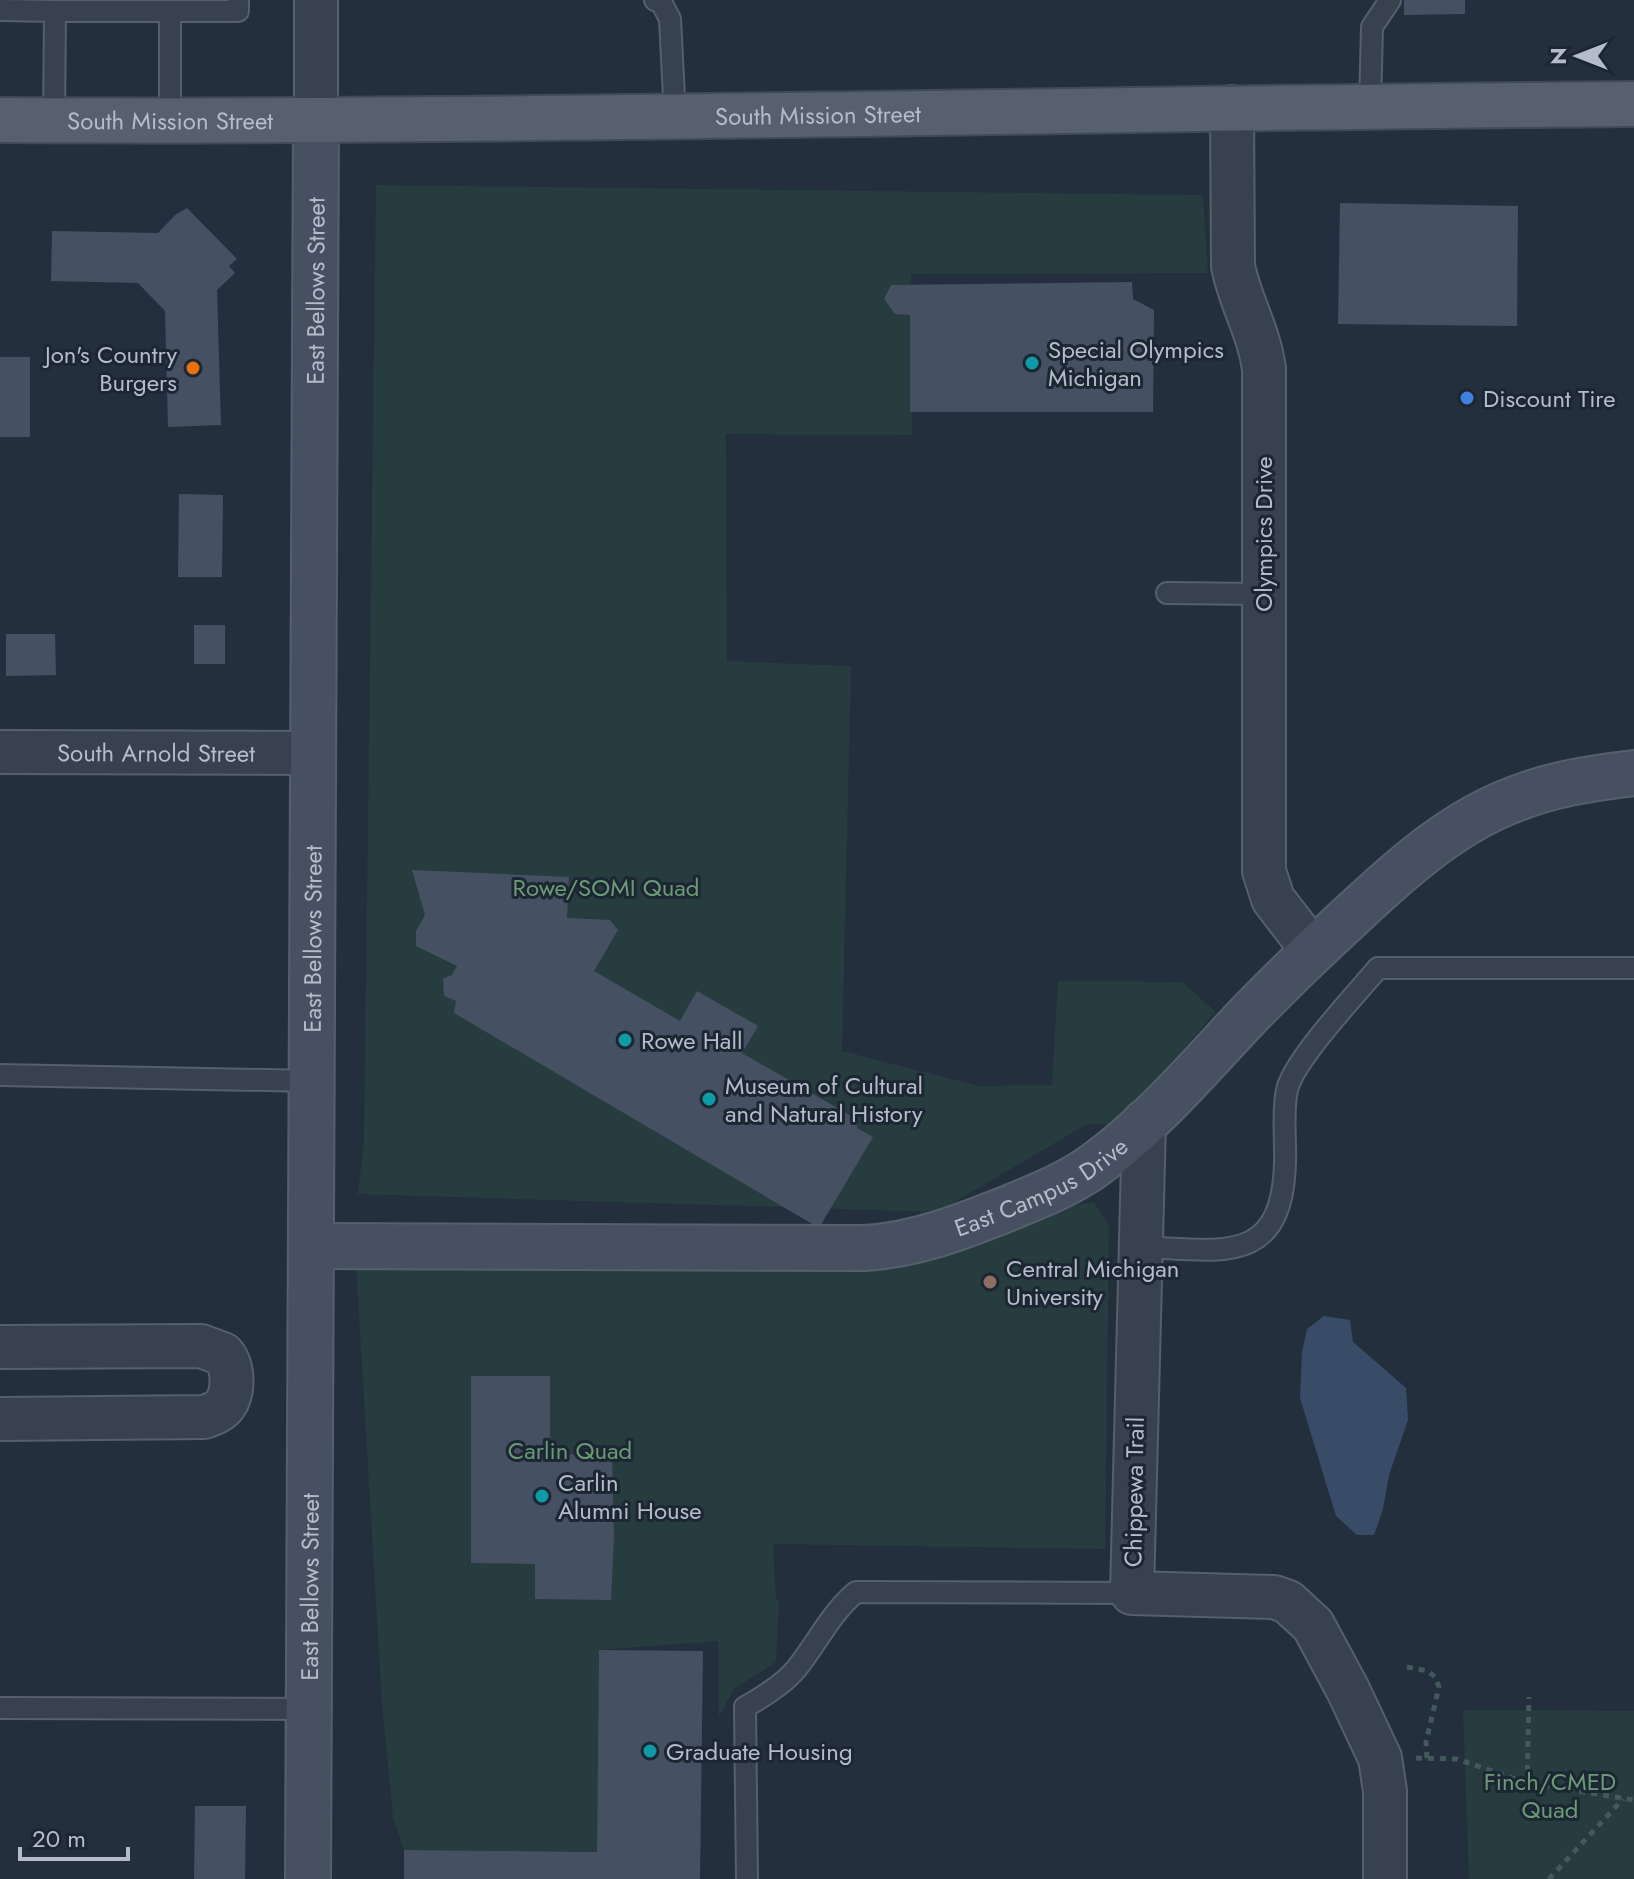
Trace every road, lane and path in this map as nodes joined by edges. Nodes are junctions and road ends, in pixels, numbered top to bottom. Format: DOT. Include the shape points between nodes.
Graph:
graph roads {
  1 [pos="238,0"];
  2 [pos="316,0"];
  3 [pos="1390,0"];
  4 [pos="659,1"];
  5 [pos="105,5"];
  6 [pos="0,10"];
  7 [pos="55,11"];
  8 [pos="170,11"];
  9 [pos="1634,104"];
  10 [pos="1370,106"];
  11 [pos="1232,107"];
  12 [pos="675,116"];
  13 [pos="0,120"];
  14 [pos="54,121"];
  15 [pos="170,121"];
  16 [pos="316,122"];
  17 [pos="1167,593"];
  18 [pos="1262,594"];
  19 [pos="0,752"];
  20 [pos="314,753"];
  21 [pos="1634,773"];
  22 [pos="1313,951"];
  23 [pos="1634,968"];
  24 [pos="0,1075"];
  25 [pos="313,1081"];
  26 [pos="1144,1122"];
  27 [pos="311,1246"];
  28 [pos="1142,1247"];
  29 [pos="0,1347"];
  30 [pos="0,1419"];
  31 [pos="1132,1593"];
  32 [pos="1407,1667"];
  33 [pos="1529,1697"];
  34 [pos="0,1708"];
  35 [pos="309,1709"];
  36 [pos="1410,1758"];
  37 [pos="1427,1759"];
  38 [pos="1527,1783"];
  39 [pos="1624,1798"];
  40 [pos="1634,1800"];
  41 [pos="308,1879"];
  42 [pos="747,1879"];
  43 [pos="1385,1879"];
  44 [pos="1549,1879"];
  1 -- 8 [label="lane" via="238,11"];
  2 -- 16 [label="street, East Bellows Street"];
  3 -- 10 [label="lane" via="1372,27"];
  4 -- 12 [label="lane" via="670,19"];
  5 -- 7 [label="lane"];
  5 -- 8 [label="lane"];
  6 -- 7 [label="lane"];
  7 -- 14 [label="lane"];
  8 -- 15 [label="lane"];
  9 -- 10 [label="main road, South Mission Street"];
  10 -- 11 [label="main road, South Mission Street"];
  11 -- 12 [label="main road, South Mission Street"];
  11 -- 18 [label="street, Olympics Drive" via="1233,266 1258,335 1264,369"];
  12 -- 16 [label="main road, South Mission Street"];
  13 -- 14 [label="main road, South Mission Street"];
  14 -- 15 [label="main road, South Mission Street"];
  15 -- 16 [label="main road, South Mission Street"];
  16 -- 20 [label="street, East Bellows Street"];
  17 -- 18 [label="lane"];
  18 -- 22 [label="street, Olympics Drive" via="1264,871 1273,899"];
  19 -- 20 [label="street, South Arnold Street"];
  20 -- 25 [label="street, East Bellows Street"];
  21 -- 22 [label="street, East Campus Drive" via="1551,787 1469,822 1411,861"];
  22 -- 26 [label="street, East Campus Drive"];
  23 -- 28 [label="lane" via="1378,968 1314,1044 1287,1088 1284,1180 1275,1221 1255,1241 1229,1250"];
  24 -- 25 [label="lane"];
  25 -- 27 [label="street, East Bellows Street"];
  26 -- 27 [label="street, East Campus Drive" via="1071,1180 952,1231 890,1246"];
  26 -- 28 [label="street, Chippewa Trail"];
  27 -- 35 [label="street, East Bellows Street"];
  28 -- 31 [label="street, Chippewa Trail"];
  29 -- 30 [label="street" via="210,1347 229,1361 231,1382 221,1409 204,1417"];
  31 -- 42 [label="lane" via="856,1592 794,1671 745,1707"];
  31 -- 43 [label="street, Chippewa Trail" via="1274,1597 1288,1602 1313,1625 1380,1758"];
  32 -- 37 [label="path" via="1428,1671 1439,1687"];
  33 -- 38 [label="path"];
  34 -- 35 [label="lane"];
  35 -- 41 [label="street, East Bellows Street"];
  36 -- 37 [label="path"];
  37 -- 38 [label="path" via="1457,1759"];
  38 -- 39 [label="path"];
  39 -- 40 [label="path"];
  39 -- 44 [label="path"];
}
